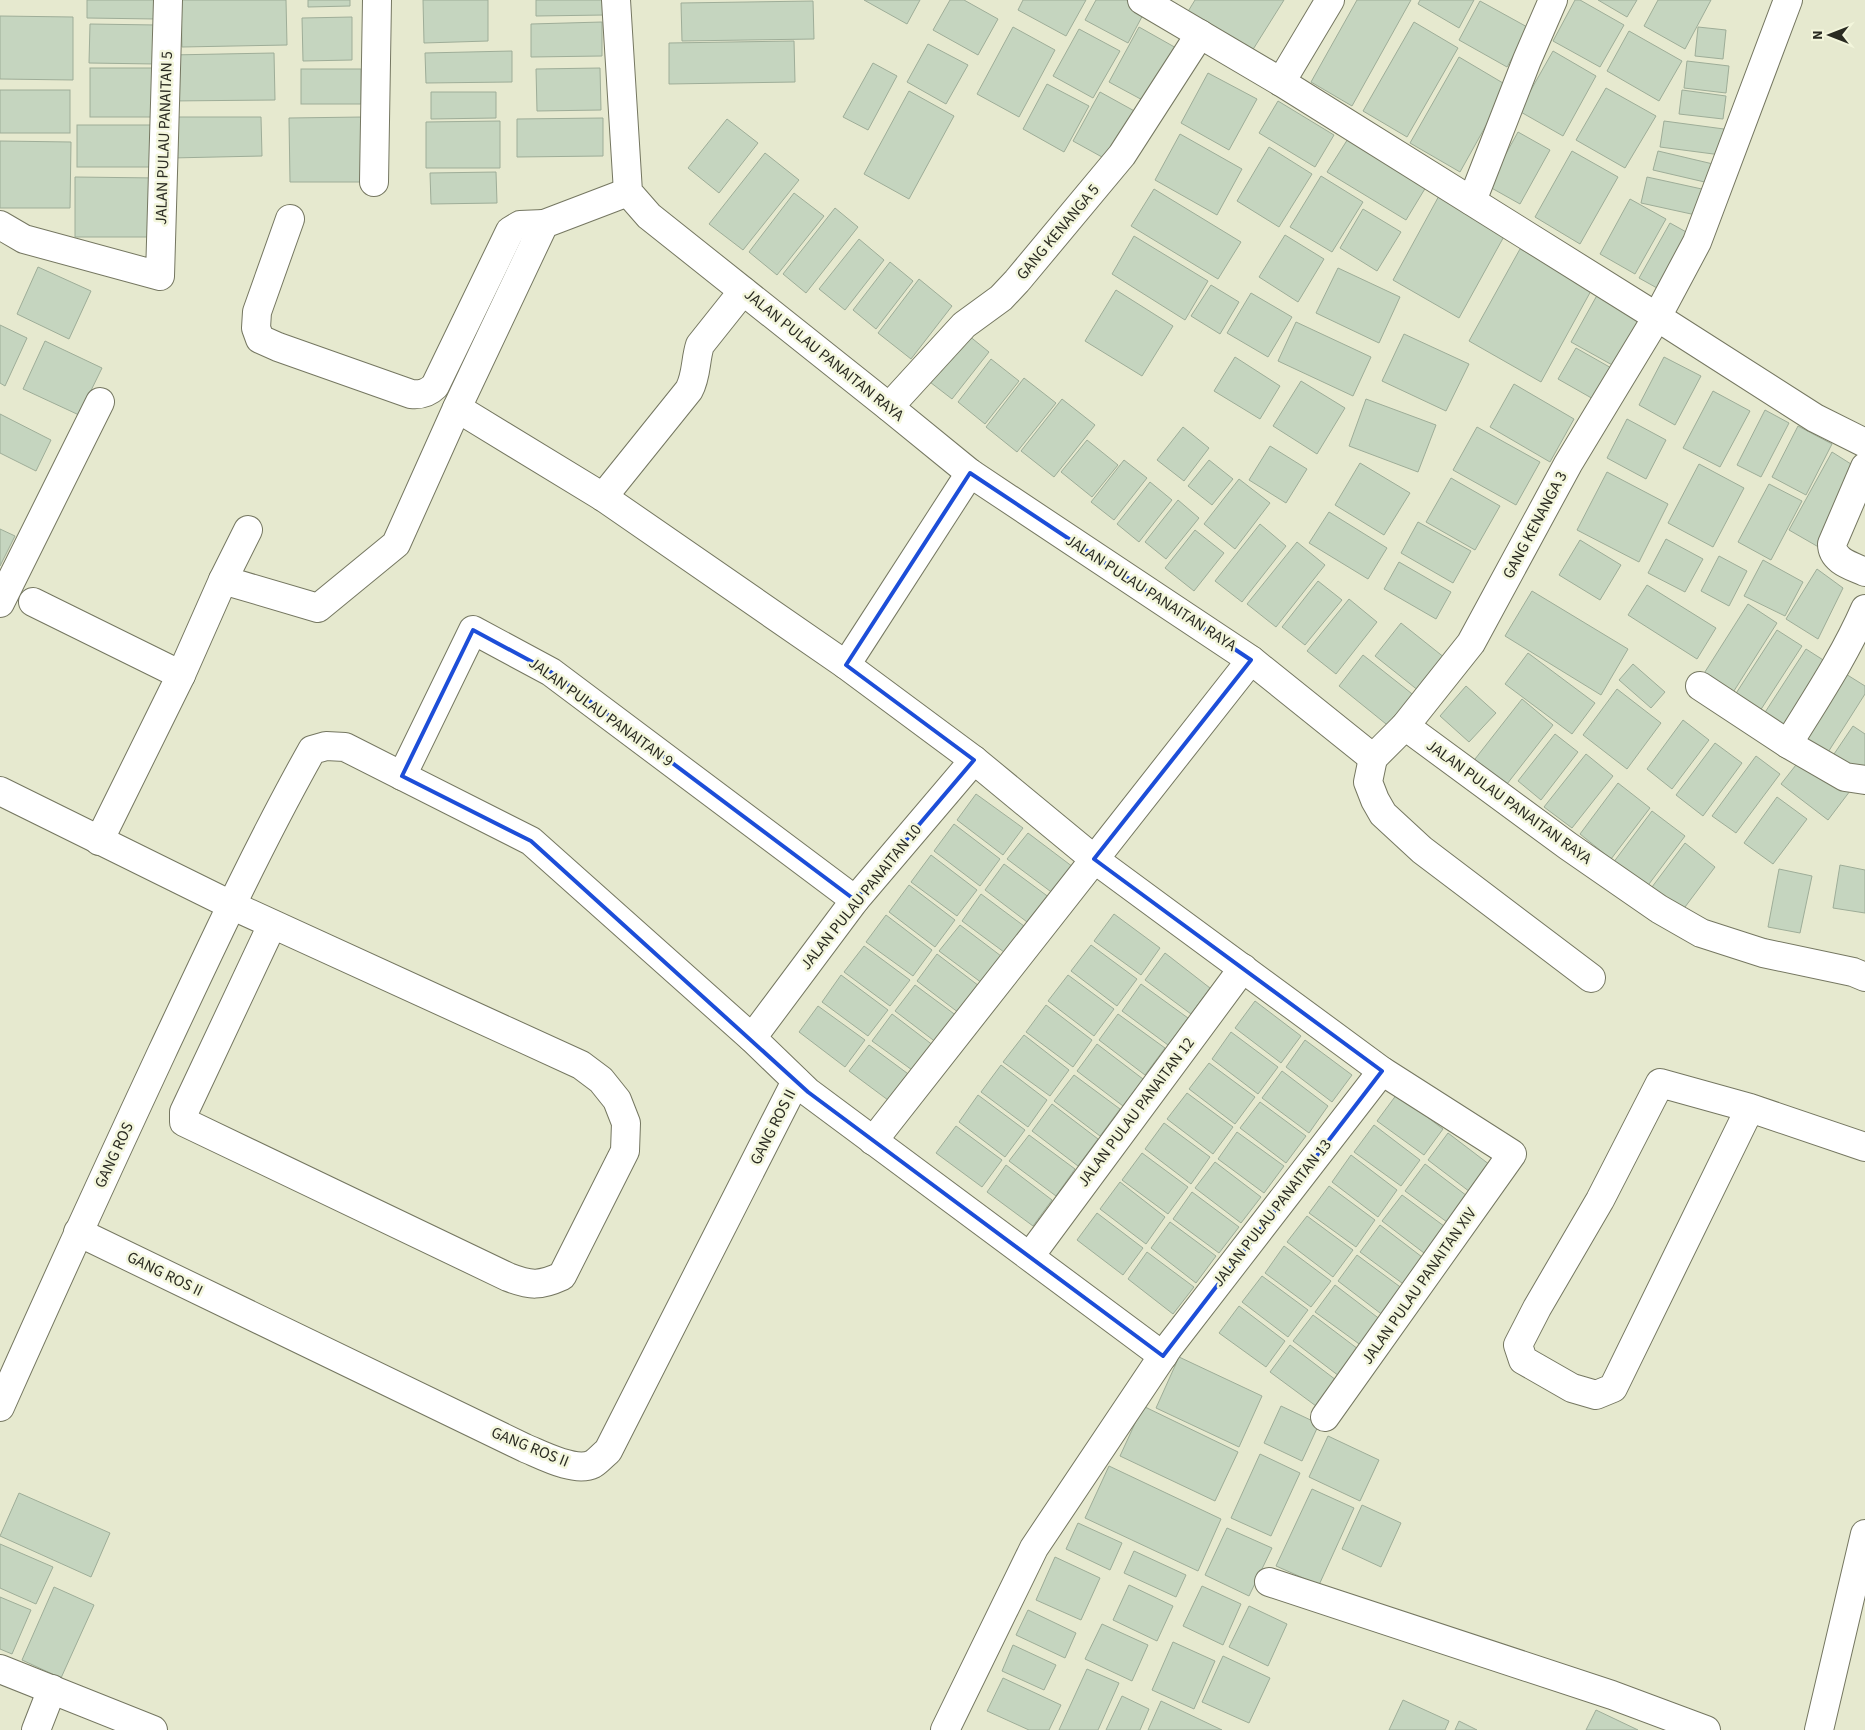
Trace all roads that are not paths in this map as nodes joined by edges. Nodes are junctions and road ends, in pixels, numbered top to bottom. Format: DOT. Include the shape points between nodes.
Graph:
graph roads {
  1 [pos="168,0"];
  2 [pos="377,0"];
  3 [pos="616,0"];
  4 [pos="1142,0"];
  5 [pos="1330,0"];
  6 [pos="1553,0"];
  7 [pos="1788,0"];
  8 [pos="1200,34"];
  9 [pos="1281,82"];
  10 [pos="374,182"];
  11 [pos="628,192"];
  12 [pos="1472,201"];
  13 [pos="290,219"];
  14 [pos="544,224"];
  15 [pos="0,225"];
  16 [pos="743,291"];
  17 [pos="1657,317"];
  18 [pos="100,402"];
  19 [pos="889,406"];
  20 [pos="457,408"];
  21 [pos="1865,443"];
  22 [pos="1865,467"];
  23 [pos="970,473"];
  24 [pos="603,497"];
  25 [pos="248,530"];
  26 [pos="1865,572"];
  27 [pos="223,580"];
  28 [pos="33,602"];
  29 [pos="0,603"];
  30 [pos="1865,609"];
  31 [pos="1252,660"];
  32 [pos="846,665"];
  33 [pos="181,675"];
  34 [pos="1700,686"];
  35 [pos="1405,726"];
  36 [pos="1788,744"];
  37 [pos="1373,758"];
  38 [pos="974,760"];
  39 [pos="402,776"];
  40 [pos="1865,780"];
  41 [pos="0,791"];
  42 [pos="99,841"];
  43 [pos="1094,859"];
  44 [pos="855,900"];
  45 [pos="231,905"];
  46 [pos="272,925"];
  47 [pos="1243,968"];
  48 [pos="1865,977"];
  49 [pos="1591,978"];
  50 [pos="752,1038"];
  51 [pos="1382,1071"];
  52 [pos="796,1082"];
  53 [pos="1750,1108"];
  54 [pos="873,1141"];
  55 [pos="1865,1147"];
  56 [pos="78,1232"];
  57 [pos="1030,1256"];
  58 [pos="1163,1356"];
  59 [pos="0,1407"];
  60 [pos="1326,1417"];
  61 [pos="1865,1534"];
  62 [pos="1269,1582"];
  63 [pos="0,1669"];
  64 [pos="52,1689"];
  65 [pos="36,1730"];
  66 [pos="153,1730"];
  67 [pos="945,1730"];
  68 [pos="1706,1730"];
  69 [pos="1819,1730"];
  1 -- 15 [label="street, JALAN PULAU PANAITAN 5" via="160,276 24,239"];
  2 -- 10 [label="street"];
  3 -- 11 [label="street"];
  4 -- 8 [label="street"];
  5 -- 9 [label="street"];
  6 -- 12 [label="street"];
  7 -- 17 [label="street, GANG KENANGA 3" via="1697,242"];
  8 -- 9 [label="street"];
  8 -- 19 [label="street, GANG KENANGA 5" via="1122,155 1018,281 964,325"];
  9 -- 12 [label="street"];
  11 -- 14 [label="street"];
  11 -- 16 [label="street, JALAN PULAU PANAITAN RAYA" via="649,216"];
  12 -- 17 [label="street"];
  13 -- 14 [label="street" via="257,312 256,328 260,339 418,395 435,386 510,231 520,225"];
  14 -- 20 [label="street"];
  16 -- 19 [label="street, JALAN PULAU PANAITAN RAYA"];
  16 -- 24 [label="street" via="700,345 689,390"];
  17 -- 21 [label="street" via="1815,418"];
  17 -- 35 [label="street, GANG KENANGA 3" via="1568,464 1471,643"];
  18 -- 29 [label="street"];
  19 -- 23 [label="street, JALAN PULAU PANAITAN RAYA"];
  20 -- 24 [label="street"];
  20 -- 27 [label="street" via="396,544 318,608"];
  22 -- 26 [label="street" via="1832,544 1836,557"];
  23 -- 31 [label="street, JALAN PULAU PANAITAN RAYA"];
  23 -- 32 [label="street"];
  24 -- 32 [label="street"];
  25 -- 27 [label="street"];
  27 -- 33 [label="street"];
  28 -- 33 [label="street"];
  30 -- 36 [label="street" via="1836,667"];
  31 -- 37 [label="street, JALAN PULAU PANAITAN RAYA"];
  31 -- 43 [label="street"];
  32 -- 38 [label="street"];
  33 -- 42 [label="street"];
  34 -- 36 [label="street"];
  35 -- 37 [label="street"];
  35 -- 48 [label="street, JALAN PULAU PANAITAN RAYA" via="1568,846 1701,933 1762,953"];
  36 -- 40 [label="street" via="1844,777"];
  37 -- 49 [label="street" via="1368,782 1383,814 1422,850"];
  38 -- 43 [label="street"];
  38 -- 44 [label="street, JALAN PULAU PANAITAN 10"];
  39 -- 44 [label="street, JALAN PULAU PANAITAN 9" via="473,630 551,672"];
  39 -- 45 [label="street, GANG ROS" via="345,747 326,746 312,750"];
  39 -- 50 [label="street" via="531,841"];
  41 -- 42 [label="street"];
  42 -- 45 [label="street"];
  43 -- 47 [label="street"];
  43 -- 54 [label="street"];
  44 -- 50 [label="street, JALAN PULAU PANAITAN 10"];
  45 -- 46 [label="street"];
  45 -- 56 [label="street, GANG ROS"];
  46 -- 46 [label="street" via="184,1112 184,1122 508,1277 527,1284 544,1284 562,1276 625,1151 626,1123 617,1100 601,1080 581,1065"];
  47 -- 51 [label="street"];
  47 -- 57 [label="street, JALAN PULAU PANAITAN 12"];
  50 -- 52 [label="street"];
  51 -- 58 [label="street, JALAN PULAU PANAITAN 13"];
  51 -- 60 [label="street, JALAN PULAU PANAITAN XIV" via="1512,1154"];
  52 -- 54 [label="street"];
  52 -- 56 [label="street, GANG ROS II" via="608,1451 592,1464 578,1466 558,1462 525,1448"];
  53 -- 53 [label="street" via="1660,1084 1600,1200 1518,1345 1523,1360 1572,1388 1596,1395 1613,1388"];
  53 -- 55 [label="street"];
  54 -- 57 [label="street"];
  56 -- 59 [label="street, GANG ROS"];
  57 -- 58 [label="street"];
  58 -- 67 [label="street, JALAN PULAU PANAITAN 13" via="1034,1548"];
  61 -- 69 [label="street"];
  62 -- 68 [label="street" via="1612,1695"];
  63 -- 64 [label="street"];
  64 -- 65 [label="street"];
  64 -- 66 [label="street"];
}
